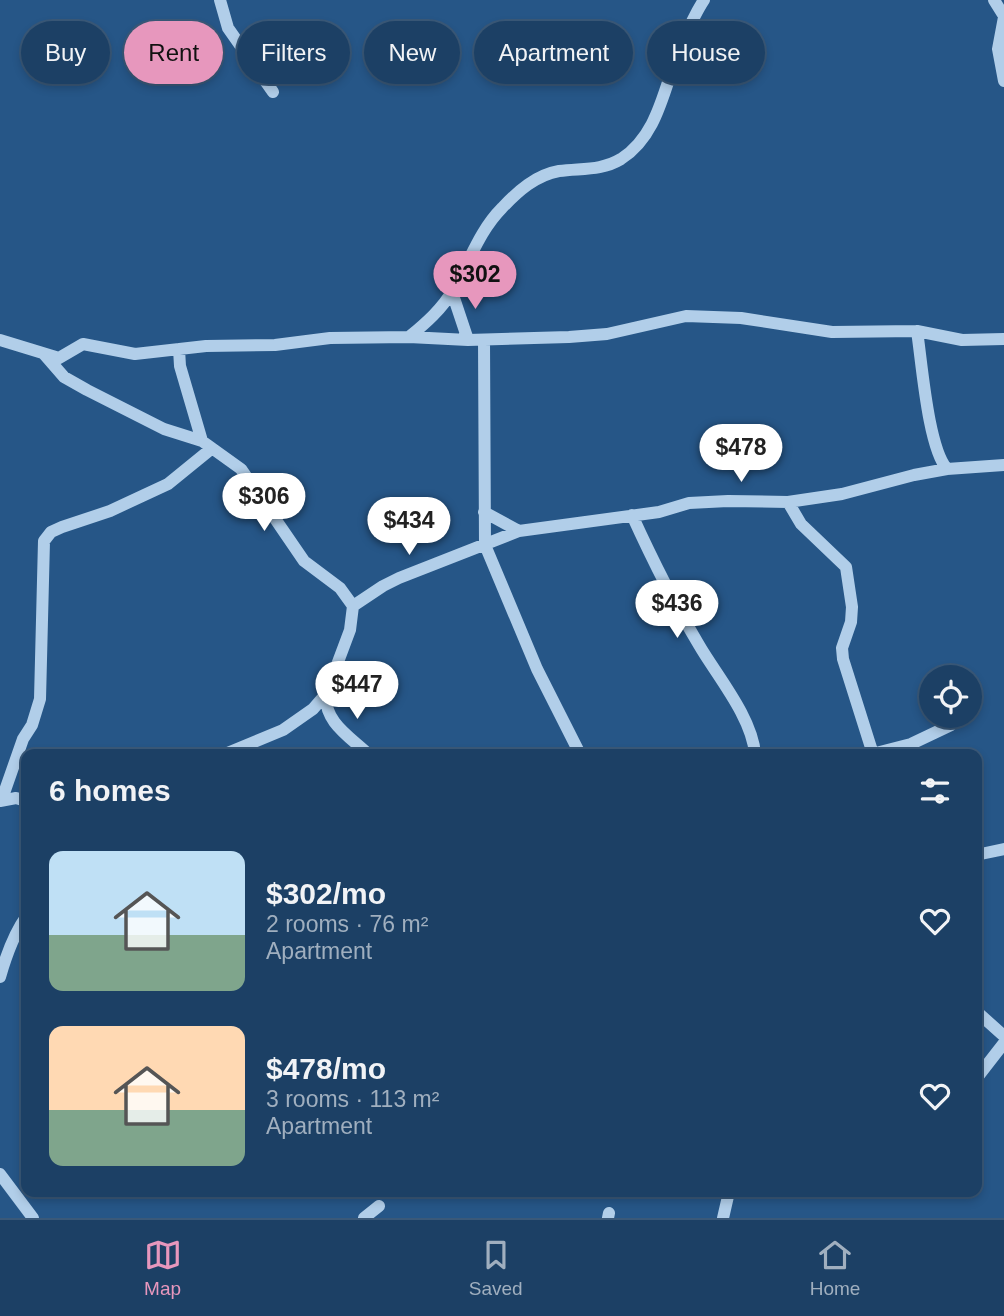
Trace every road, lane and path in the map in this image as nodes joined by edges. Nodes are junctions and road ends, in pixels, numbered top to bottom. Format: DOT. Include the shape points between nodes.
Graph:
graph roads {
  1 [pos="220,0"];
  2 [pos="704,0"];
  3 [pos="994,0"];
  4 [pos="1004,17"];
  5 [pos="1004,81"];
  6 [pos="273,92"];
  7 [pos="452,292"];
  8 [pos="917,331"];
  9 [pos="409,337"];
  10 [pos="1004,339"];
  11 [pos="0,340"];
  12 [pos="468,340"];
  13 [pos="484,340"];
  14 [pos="179,349"];
  15 [pos="44,354"];
  16 [pos="207,445"];
  17 [pos="1004,465"];
  18 [pos="947,470"];
  19 [pos="788,502"];
  20 [pos="484,512"];
  21 [pos="632,515"];
  22 [pos="519,531"];
  23 [pos="485,545"];
  24 [pos="353,606"];
  25 [pos="326,694"];
  26 [pos="945,728"];
  27 [pos="246,749"];
  28 [pos="363,749"];
  29 [pos="577,749"];
  30 [pos="753,749"];
  31 [pos="871,749"];
  32 [pos="892,749"];
  33 [pos="1,800"];
  34 [pos="21,800"];
  35 [pos="1004,849"];
  36 [pos="982,854"];
  37 [pos="21,923"];
  38 [pos="3,954"];
  39 [pos="0,977"];
  40 [pos="982,1016"];
  41 [pos="1004,1036"];
  42 [pos="1004,1043"];
  43 [pos="982,1071"];
  44 [pos="0,1174"];
  45 [pos="728,1197"];
  46 [pos="379,1206"];
  47 [pos="33,1218"];
  48 [pos="364,1218"];
  49 [pos="723,1218"];
  1 -- 6 [label="street" via="228,28"];
  2 -- 7 [label="street" via="680,48 652,126 637,146 601,169 559,171 531,182 487,225"];
  3 -- 4 [label="street"];
  4 -- 5 [label="street" via="998,49"];
  7 -- 9 [label="street" via="433,317"];
  7 -- 12 [label="street"];
  8 -- 10 [label="street" via="962,340"];
  8 -- 13 [label="street" via="832,332 741,318 686,316 607,334"];
  8 -- 18 [label="street" via="934,443"];
  9 -- 12 [label="street"];
  9 -- 14 [label="street"];
  11 -- 15 [label="street"];
  12 -- 13 [label="street"];
  13 -- 20 [label="street"];
  14 -- 15 [label="street" via="135,354 83,344 59,358"];
  14 -- 16 [label="street" via="180,366"];
  15 -- 16 [label="street" via="64,377 87,390"];
  16 -- 24 [label="street" via="241,469 304,561 340,588"];
  16 -- 33 [label="street" via="168,484 51,532 44,541 40,699"];
  17 -- 18 [label="street"];
  18 -- 19 [label="street"];
  19 -- 21 [label="street" via="689,503"];
  19 -- 31 [label="street" via="801,524 846,567 852,607 843,659"];
  20 -- 22 [label="street"];
  20 -- 23 [label="street"];
  21 -- 22 [label="street"];
  21 -- 30 [label="street" via="692,633 741,715"];
  22 -- 23 [label="street"];
  23 -- 24 [label="street" via="391,582"];
  23 -- 29 [label="street" via="537,669"];
  24 -- 25 [label="street" via="350,630"];
  25 -- 27 [label="street" via="283,730"];
  25 -- 28 [label="street" via="329,718"];
  26 -- 32 [label="street"];
  33 -- 34 [label="street"];
  35 -- 36 [label="street"];
  37 -- 38 [label="street"];
  38 -- 39 [label="street"];
  40 -- 41 [label="street"];
  42 -- 43 [label="street"];
  44 -- 47 [label="street"];
  45 -- 49 [label="street"];
  46 -- 48 [label="street"];
}
